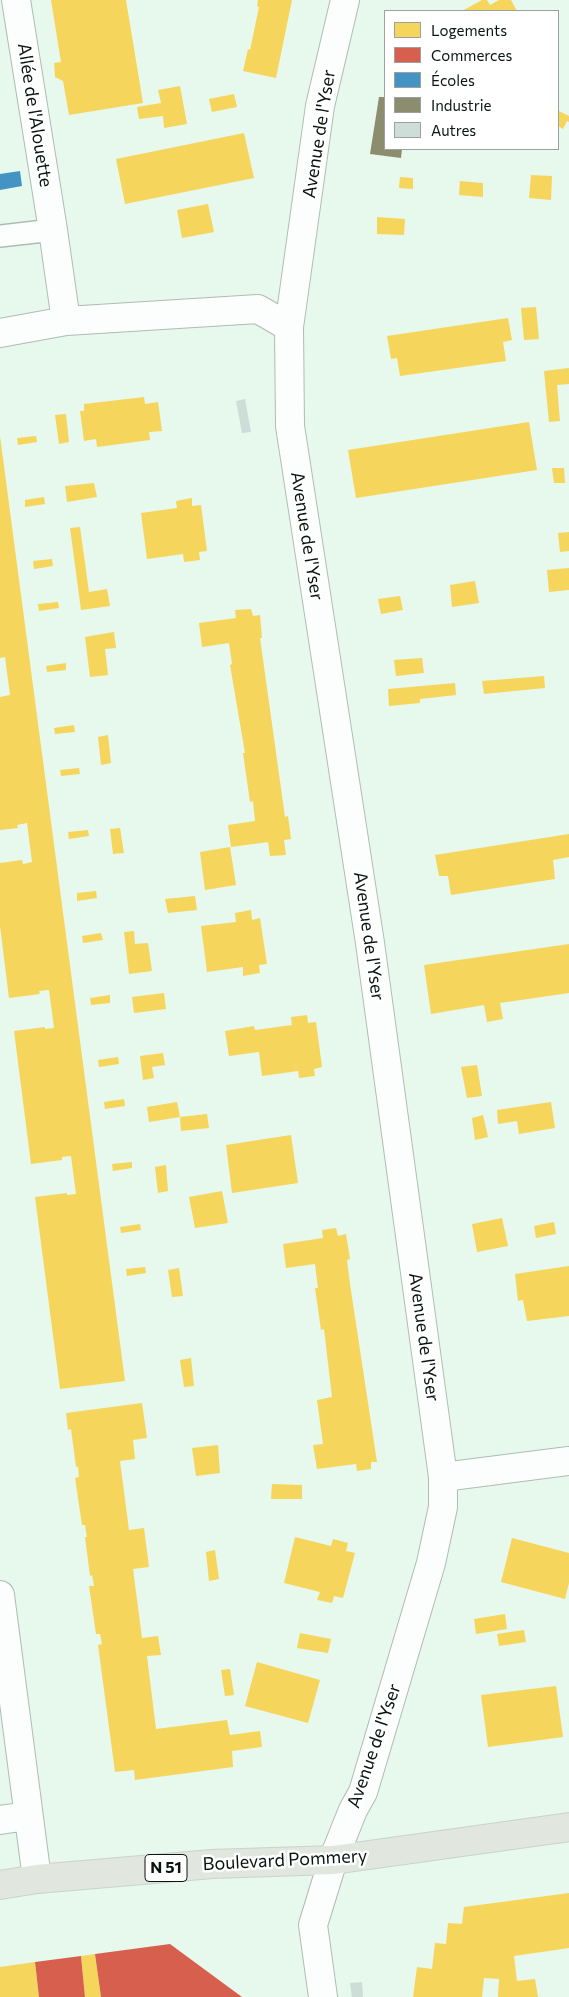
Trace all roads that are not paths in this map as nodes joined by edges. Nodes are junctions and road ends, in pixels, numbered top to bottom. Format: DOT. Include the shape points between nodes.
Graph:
graph roads {
  1 [pos="16,0"];
  2 [pos="345,0"];
  3 [pos="54,230"];
  4 [pos="0,236"];
  5 [pos="66,321"];
  6 [pos="289,327"];
  7 [pos="0,332"];
  8 [pos="569,1461"];
  9 [pos="442,1477"];
  10 [pos="0,1595"];
  11 [pos="28,1816"];
  12 [pos="0,1820"];
  13 [pos="569,1827"];
  14 [pos="332,1860"];
  15 [pos="36,1879"];
  16 [pos="0,1885"];
  17 [pos="323,1997"];
  1 -- 3 [label="street, Allée de l'Alouette"];
  2 -- 6 [label="street, Avenue de l'Yser" via="320,106"];
  3 -- 4 [label="lane"];
  3 -- 5 [label="street, Allée de l'Alouette"];
  5 -- 6 [label="street" via="258,309"];
  5 -- 7 [label="street"];
  6 -- 9 [label="street, Avenue de l'Yser" via="290,426 370,943"];
  8 -- 9 [label="street"];
  9 -- 14 [label="street, Avenue de l'Yser" via="443,1507 431,1563 362,1792"];
  10 -- 11 [label="street"];
  11 -- 12 [label="street"];
  11 -- 15 [label="street"];
  13 -- 14 [label="main road, Boulevard Pommery / N 51"];
  14 -- 15 [label="main road, Boulevard Pommery / N 51" via="230,1862"];
  14 -- 17 [label="street, Avenue de l'Yser" via="313,1926"];
  15 -- 16 [label="main road, Boulevard Pommery / N 51"];
}
